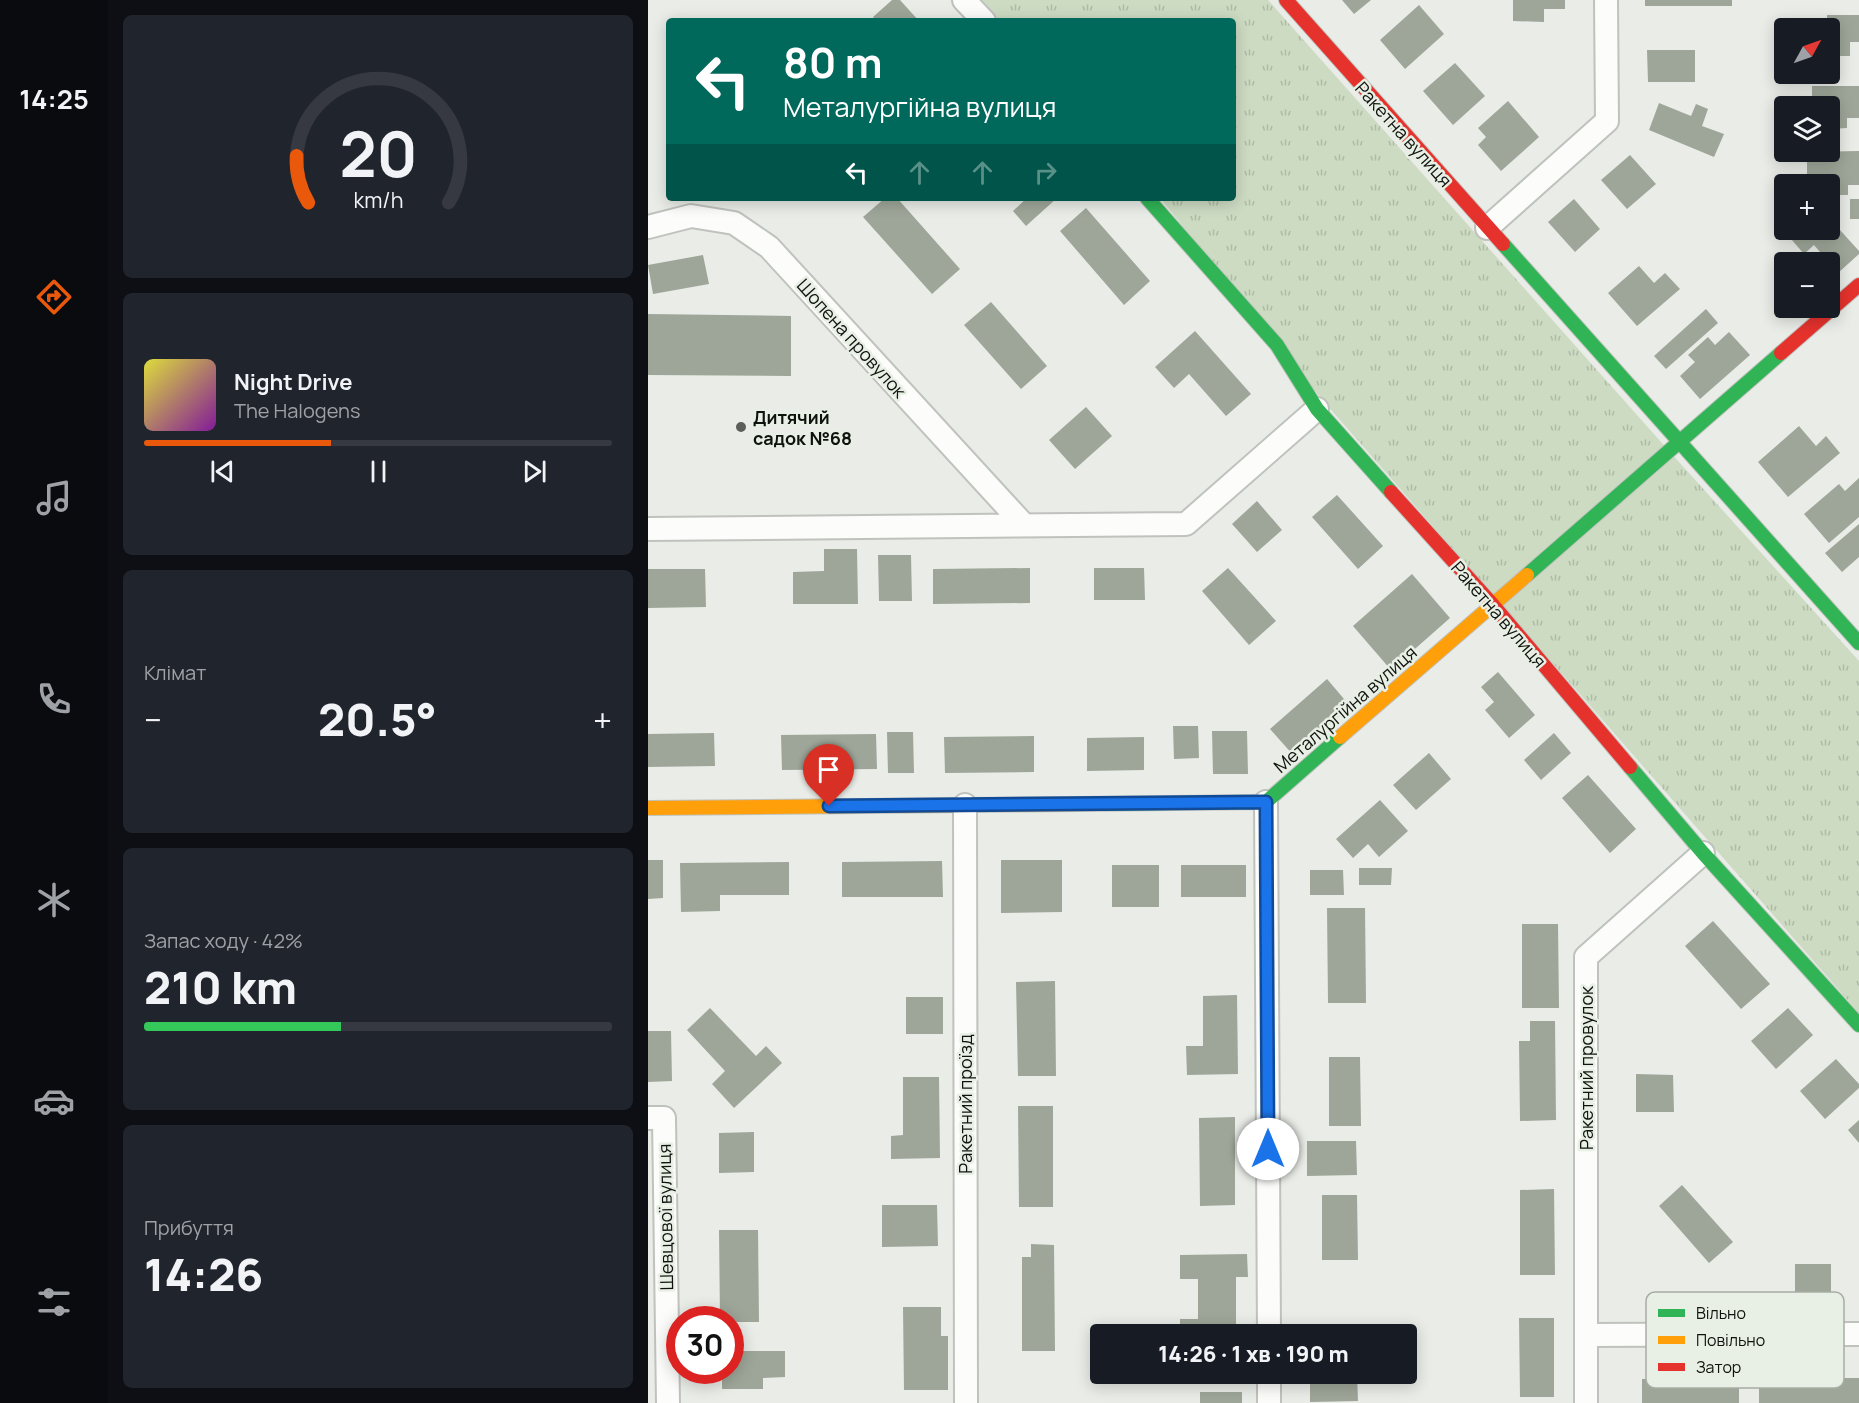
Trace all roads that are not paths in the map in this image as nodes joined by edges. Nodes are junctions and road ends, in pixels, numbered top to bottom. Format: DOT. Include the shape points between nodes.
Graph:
graph roads {
  1 [pos="964,0"];
  2 [pos="1286,0"];
  3 [pos="1605,0"];
  4 [pos="981,18"];
  5 [pos="1150,201"];
  6 [pos="648,226"];
  7 [pos="1487,228"];
  8 [pos="1859,285"];
  9 [pos="1317,408"];
  10 [pos="1679,442"];
  11 [pos="1023,525"];
  12 [pos="648,529"];
  13 [pos="1493,605"];
  14 [pos="1859,643"];
  15 [pos="1266,802"];
  16 [pos="964,805"];
  17 [pos="648,808"];
  18 [pos="1703,853"];
  19 [pos="1859,1025"];
  20 [pos="648,1118"];
  21 [pos="1269,1324"];
  22 [pos="1844,1334"];
  23 [pos="1859,1334"];
  24 [pos="1586,1335"];
  25 [pos="1646,1335"];
  26 [pos="1269,1384"];
  27 [pos="668,1403"];
  28 [pos="966,1403"];
  29 [pos="1269,1403"];
  30 [pos="1586,1403"];
  1 -- 4 [label="street"];
  2 -- 7 [label="street, Ракетна вулиця"];
  3 -- 7 [label="street" via="1607,121"];
  5 -- 9 [label="street, Ракетна вулиця" via="1276,345"];
  6 -- 11 [label="street, Шопена провулок" via="691,216 734,224 769,248"];
  7 -- 10 [label="street, Ракетна вулиця"];
  8 -- 10 [label="street, Металургійна вулиця"];
  9 -- 11 [label="street" via="1186,524"];
  9 -- 13 [label="street, Ракетна вулиця"];
  10 -- 13 [label="street, Металургійна вулиця"];
  10 -- 14 [label="street, Ракетна вулиця"];
  11 -- 12 [label="street"];
  13 -- 15 [label="street, Металургійна вулиця"];
  13 -- 18 [label="street, Ракетна вулиця"];
  15 -- 16 [label="street"];
  15 -- 21 [label="street"];
  16 -- 17 [label="street"];
  16 -- 28 [label="street, Ракетний проїзд"];
  18 -- 19 [label="street, Ракетна вулиця"];
  18 -- 24 [label="street, Ракетний провулок" via="1586,957"];
  20 -- 27 [label="street, Шевцової вулиця" via="664,1118"];
  22 -- 23 [label="street"];
  24 -- 25 [label="street"];
  24 -- 30 [label="street, Ракетний провулок"];
  26 -- 29 [label="street"];
}
